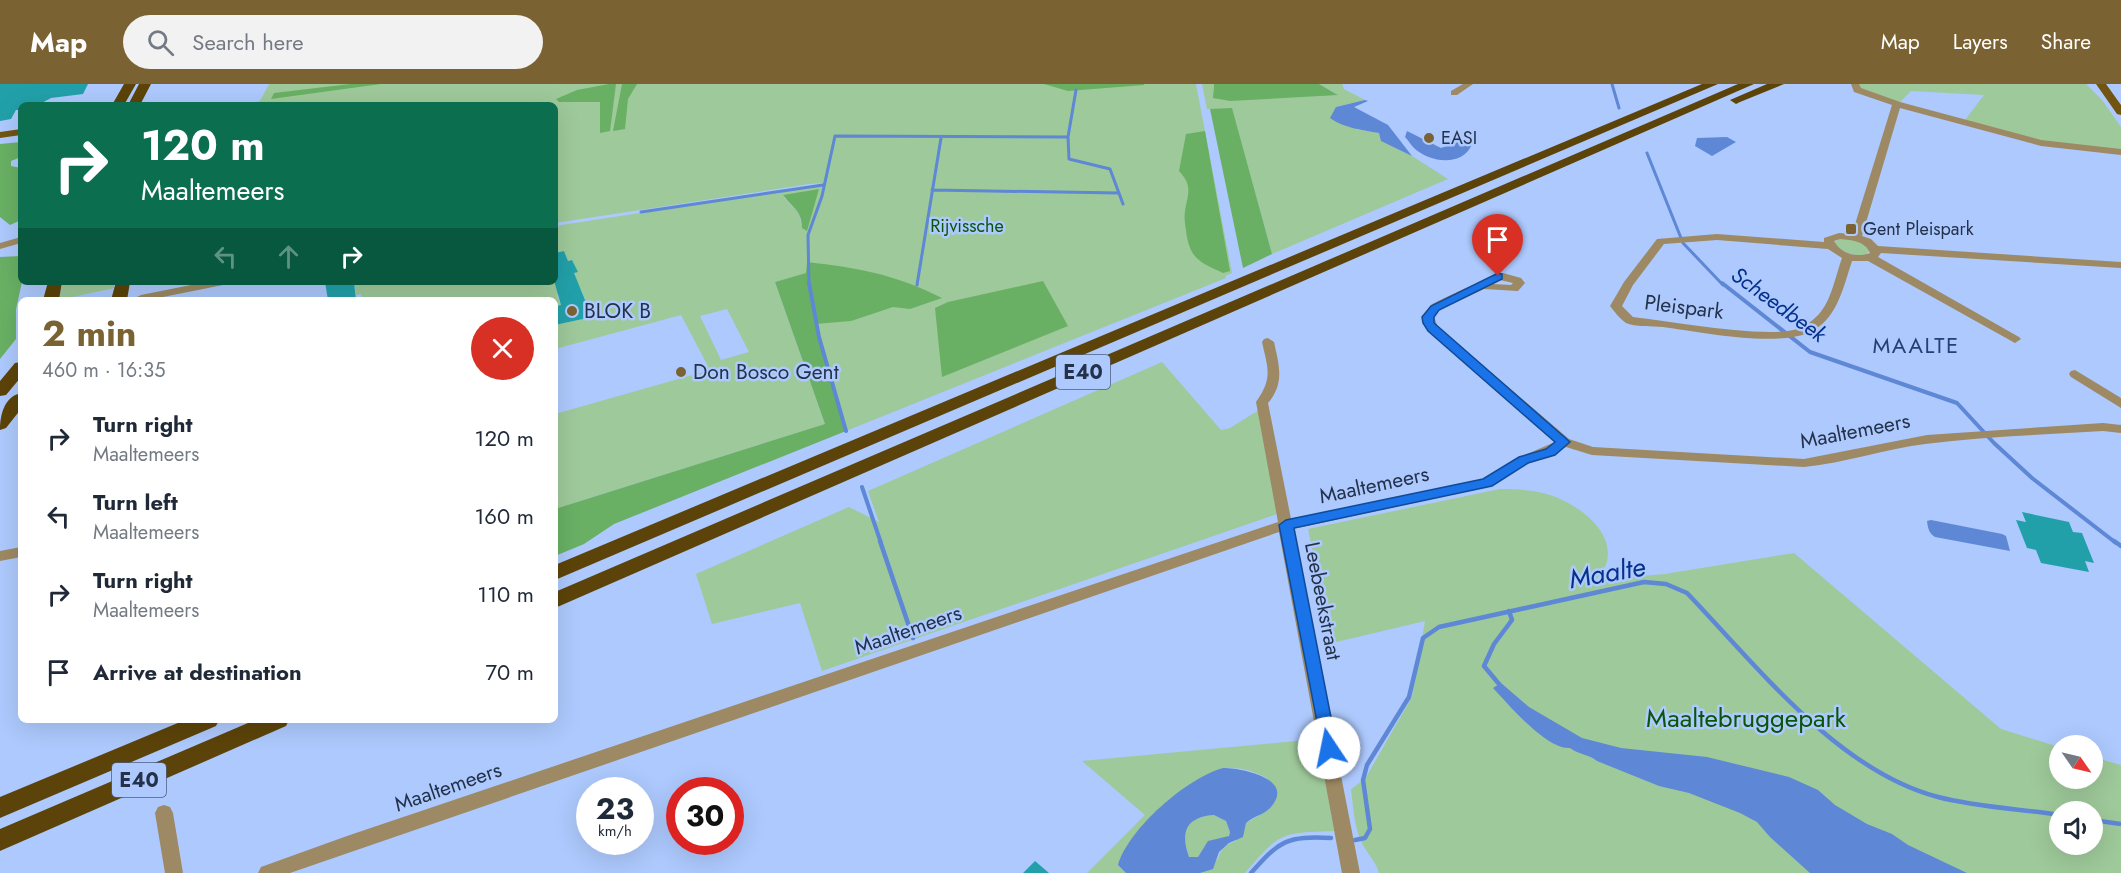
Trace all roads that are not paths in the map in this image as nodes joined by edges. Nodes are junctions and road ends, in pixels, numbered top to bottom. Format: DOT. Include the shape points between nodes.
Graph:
graph roads {
  1 [pos="130,84"];
  2 [pos="146,84"];
  3 [pos="1469,84"];
  4 [pos="1691,84"];
  5 [pos="1712,84"];
  6 [pos="1748,84"];
  7 [pos="1778,84"];
  8 [pos="1855,84"];
  9 [pos="2101,84"];
  10 [pos="2112,84"];
  11 [pos="1454,93"];
  12 [pos="2121,97"];
  13 [pos="1672,100"];
  14 [pos="120,102"];
  15 [pos="136,102"];
  16 [pos="1897,104"];
  17 [pos="2121,112"];
  18 [pos="1668,118"];
  19 [pos="2121,152"];
  20 [pos="18,232"];
  21 [pos="0,236"];
  22 [pos="1856,238"];
  23 [pos="18,241"];
  24 [pos="0,246"];
  25 [pos="1830,246"];
  26 [pos="1873,253"];
  27 [pos="1848,256"];
  28 [pos="2121,265"];
  29 [pos="208,285"];
  30 [pos="1483,286"];
  31 [pos="146,297"];
  32 [pos="2015,339"];
  33 [pos="1268,342"];
  34 [pos="18,370"];
  35 [pos="2075,374"];
  36 [pos="0,392"];
  37 [pos="18,402"];
  38 [pos="2120,403"];
  39 [pos="0,424"];
  40 [pos="2120,429"];
  41 [pos="1564,442"];
  42 [pos="1286,525"];
  43 [pos="18,553"];
  44 [pos="0,556"];
  45 [pos="558,572"];
  46 [pos="558,599"];
  47 [pos="201,723"];
  48 [pos="271,723"];
  49 [pos="0,808"];
  50 [pos="164,813"];
  51 [pos="0,840"];
  52 [pos="174,873"];
  53 [pos="267,873"];
  54 [pos="1351,873"];
  1 -- 14 [label="highway"];
  2 -- 15 [label="highway"];
  3 -- 11 [label="street"];
  4 -- 13 [label="highway"];
  5 -- 13 [label="highway, E40"];
  6 -- 18 [label="highway, E40"];
  7 -- 18 [label="highway" via="1694,117"];
  8 -- 16 [label="street" via="1857,90"];
  9 -- 17 [label="main road"];
  10 -- 12 [label="main road"];
  13 -- 45 [label="highway, E40"];
  16 -- 19 [label="street" via="2041,143"];
  16 -- 22 [label="street"];
  18 -- 46 [label="highway, E40"];
  20 -- 21 [label="street"];
  22 -- 25 [label="street, Pleispark" via="1834,236 1828,240"];
  22 -- 26 [label="street, Pleispark" via="1869,243"];
  23 -- 24 [label="street"];
  25 -- 27 [label="street, Pleispark"];
  25 -- 27 [label="street, Pleispark" via="1717,237 1660,241 1616,306 1630,320 1737,333 1789,334 1805,330 1831,306"];
  26 -- 27 [label="street, Pleispark"];
  26 -- 28 [label="street, Pleispark"];
  26 -- 32 [label="street, Pleispark"];
  29 -- 31 [label="street"];
  30 -- 41 [label="street, Maaltemeers" via="1435,308 1428,317 1432,329"];
  33 -- 42 [label="street, Leebeekstraat" via="1275,382 1262,402"];
  34 -- 36 [label="highway"];
  35 -- 38 [label="street, Maaltemeers"];
  37 -- 39 [label="highway"];
  38 -- 40 [label="street, Maaltemeers"];
  40 -- 41 [label="street, Maaltemeers" via="1927,439 1803,464 1616,454"];
  41 -- 42 [label="street, Maaltemeers" via="1487,483"];
  42 -- 53 [label="street, Maaltemeers"];
  42 -- 54 [label="street, Leebeekstraat"];
  43 -- 44 [label="street"];
  47 -- 49 [label="highway, E40"];
  48 -- 51 [label="highway, E40"];
  50 -- 52 [label="street"];
}
